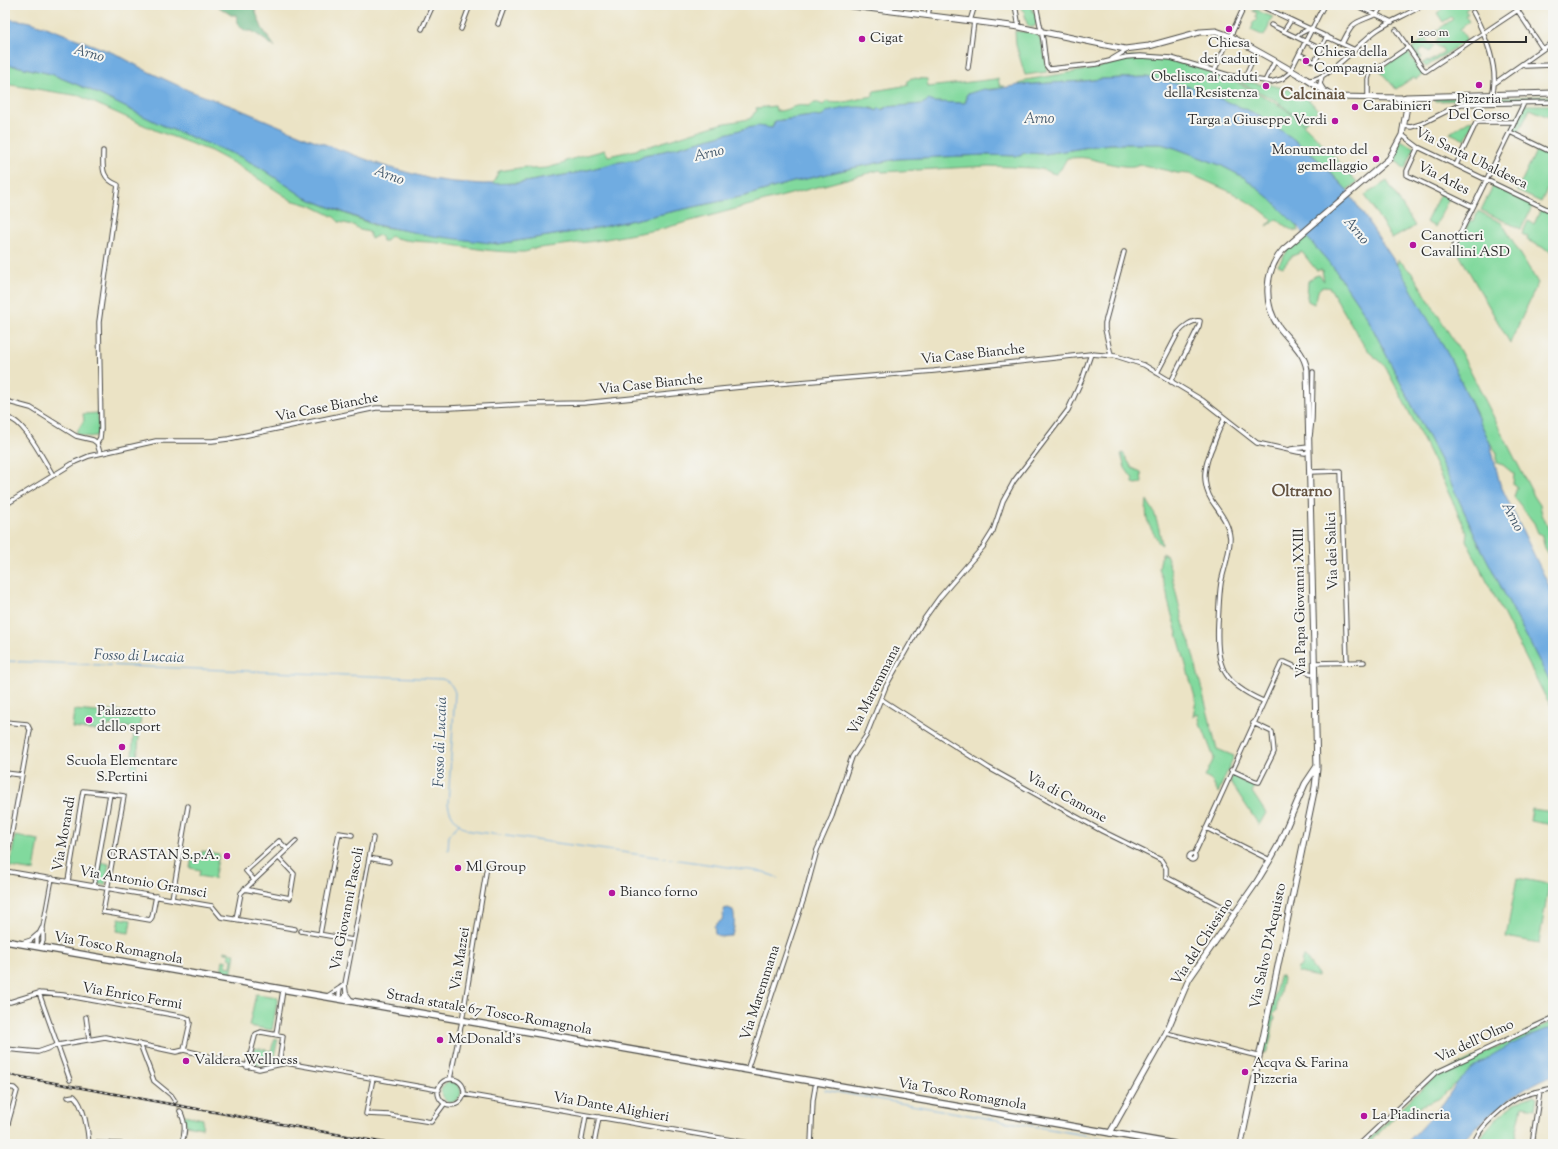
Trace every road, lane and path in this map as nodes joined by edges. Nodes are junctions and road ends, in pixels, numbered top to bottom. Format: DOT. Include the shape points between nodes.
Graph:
graph roads {
  1 [pos="433,5"];
  2 [pos="470,5"];
  3 [pos="505,5"];
  4 [pos="844,5"];
  5 [pos="930,5"];
  6 [pos="974,5"];
  7 [pos="1015,5"];
  8 [pos="1036,5"];
  9 [pos="1245,5"];
  10 [pos="1259,5"];
  11 [pos="1324,5"];
  12 [pos="1355,5"];
  13 [pos="1382,5"];
  14 [pos="1423,5"];
  15 [pos="1514,5"];
  16 [pos="1518,10"];
  17 [pos="1473,12"];
  18 [pos="928,15"];
  19 [pos="1375,15"];
  20 [pos="1290,20"];
  21 [pos="972,21"];
  22 [pos="1392,22"];
  23 [pos="498,24"];
  24 [pos="1271,25"];
  25 [pos="1019,27"];
  26 [pos="461,29"];
  27 [pos="1312,29"];
  28 [pos="422,30"];
  29 [pos="1396,30"];
  30 [pos="1042,31"];
  31 [pos="1284,31"];
  32 [pos="1484,33"];
  33 [pos="1230,36"];
  34 [pos="1327,36"];
  35 [pos="1296,37"];
  36 [pos="1306,42"];
  37 [pos="1553,42"];
  38 [pos="1342,44"];
  39 [pos="1408,48"];
  40 [pos="1129,49"];
  41 [pos="1321,49"];
  42 [pos="1543,49"];
  43 [pos="1355,50"];
  44 [pos="1299,54"];
  45 [pos="1253,59"];
  46 [pos="1109,60"];
  47 [pos="1275,61"];
  48 [pos="1522,64"];
  49 [pos="1553,65"];
  50 [pos="968,68"];
  51 [pos="1214,71"];
  52 [pos="1292,71"];
  53 [pos="1323,75"];
  54 [pos="1245,77"];
  55 [pos="1308,80"];
  56 [pos="1265,81"];
  57 [pos="1495,83"];
  58 [pos="1553,93"];
  59 [pos="1329,94"];
  60 [pos="1492,95"];
  61 [pos="1368,98"];
  62 [pos="1404,102"];
  63 [pos="1553,102"];
  64 [pos="1524,103"];
  65 [pos="1515,122"];
  66 [pos="1403,126"];
  67 [pos="1510,132"];
  68 [pos="1402,135"];
  69 [pos="1418,147"];
  70 [pos="103,151"];
  71 [pos="1553,153"];
  72 [pos="1456,165"];
  73 [pos="1486,180"];
  74 [pos="1473,207"];
  75 [pos="1553,212"];
  76 [pos="1452,250"];
  77 [pos="1124,252"];
  78 [pos="1091,354"];
  79 [pos="1111,355"];
  80 [pos="1313,372"];
  81 [pos="1157,373"];
  82 [pos="1171,382"];
  83 [pos="5,401"];
  84 [pos="1225,418"];
  85 [pos="5,419"];
  86 [pos="1309,439"];
  87 [pos="97,443"];
  88 [pos="1288,449"];
  89 [pos="1309,449"];
  90 [pos="1298,452"];
  91 [pos="100,453"];
  92 [pos="1309,461"];
  93 [pos="1310,472"];
  94 [pos="53,475"];
  95 [pos="5,505"];
  96 [pos="1347,662"];
  97 [pos="1364,662"];
  98 [pos="1314,663"];
  99 [pos="1314,675"];
  100 [pos="881,699"];
  101 [pos="1263,701"];
  102 [pos="5,722"];
  103 [pos="1253,723"];
  104 [pos="1317,766"];
  105 [pos="1231,770"];
  106 [pos="5,773"];
  107 [pos="22,774"];
  108 [pos="110,794"];
  109 [pos="188,806"];
  110 [pos="1206,828"];
  111 [pos="352,836"];
  112 [pos="373,838"];
  113 [pos="296,841"];
  114 [pos="287,849"];
  115 [pos="1194,855"];
  116 [pos="278,857"];
  117 [pos="369,858"];
  118 [pos="1270,860"];
  119 [pos="389,862"];
  120 [pos="487,866"];
  121 [pos="5,870"];
  122 [pos="52,878"];
  123 [pos="254,880"];
  124 [pos="68,881"];
  125 [pos="94,886"];
  126 [pos="108,888"];
  127 [pos="244,889"];
  128 [pos="156,896"];
  129 [pos="172,899"];
  130 [pos="1235,913"];
  131 [pos="236,919"];
  132 [pos="43,926"];
  133 [pos="295,929"];
  134 [pos="301,931"];
  135 [pos="38,934"];
  136 [pos="320,934"];
  137 [pos="43,939"];
  138 [pos="353,940"];
  139 [pos="5,941"];
  140 [pos="18,943"];
  141 [pos="39,947"];
  142 [pos="50,949"];
  143 [pos="226,980"];
  144 [pos="345,984"];
  145 [pos="340,988"];
  146 [pos="283,990"];
  147 [pos="38,993"];
  148 [pos="346,993"];
  149 [pos="325,997"];
  150 [pos="340,1000"];
  151 [pos="5,1002"];
  152 [pos="355,1003"];
  153 [pos="86,1017"];
  154 [pos="1553,1018"];
  155 [pos="462,1021"];
  156 [pos="1166,1033"];
  157 [pos="276,1035"];
  158 [pos="89,1039"];
  159 [pos="140,1044"];
  160 [pos="58,1045"];
  161 [pos="5,1049"];
  162 [pos="184,1050"];
  163 [pos="1258,1056"];
  164 [pos="278,1064"];
  165 [pos="247,1067"];
  166 [pos="747,1070"];
  167 [pos="373,1078"];
  168 [pos="450,1079"];
  169 [pos="70,1080"];
  170 [pos="816,1082"];
  171 [pos="5,1087"];
  172 [pos="1553,1088"];
  173 [pos="439,1090"];
  174 [pos="1540,1091"];
  175 [pos="464,1094"];
  176 [pos="68,1097"];
  177 [pos="175,1101"];
  178 [pos="445,1103"];
  179 [pos="180,1110"];
  180 [pos="586,1115"];
  181 [pos="599,1117"];
  182 [pos="1110,1133"];
  183 [pos="5,1134"];
  184 [pos="89,1143"];
  185 [pos="1239,1143"];
  186 [pos="121,1144"];
  187 [pos="181,1144"];
  188 [pos="581,1144"];
  189 [pos="594,1144"];
  190 [pos="755,1144"];
  191 [pos="811,1144"];
  192 [pos="1174,1144"];
  193 [pos="1360,1144"];
  194 [pos="1474,1144"];
  195 [pos="1532,1144"];
  1 -- 28 [label="street"];
  2 -- 26 [label="street"];
  3 -- 23 [label="street"];
  4 -- 18 [label="main road"];
  5 -- 18 [label="street"];
  6 -- 21 [label="street"];
  7 -- 25 [label="street"];
  8 -- 30 [label="street"];
  9 -- 33 [label="street"];
  10 -- 20 [label="street"];
  11 -- 27 [label="street"];
  12 -- 19 [label="street"];
  13 -- 19 [label="street"];
  14 -- 22 [label="street"];
  15 -- 16 [label="street"];
  16 -- 32 [label="street"];
  16 -- 42 [label="street"];
  17 -- 32 [label="street"];
  18 -- 21 [label="main road"];
  19 -- 22 [label="street"];
  19 -- 38 [label="street" via="1353,24"];
  20 -- 27 [label="street"];
  20 -- 31 [label="street"];
  21 -- 25 [label="main road"];
  21 -- 50 [label="street"];
  22 -- 43 [label="street" via="1377,30"];
  24 -- 31 [label="street"];
  25 -- 30 [label="main road"];
  27 -- 34 [label="street"];
  27 -- 35 [label="street"];
  27 -- 36 [label="street"];
  29 -- 39 [label="street"];
  30 -- 40 [label="main road"];
  30 -- 46 [label="street" via="1046,65 1049,69 1097,64"];
  31 -- 35 [label="street"];
  32 -- 39 [label="street" via="1426,71"];
  32 -- 57 [label="street"];
  33 -- 40 [label="main road" via="1218,31 1205,32"];
  33 -- 47 [label="main road" via="1256,53"];
  33 -- 51 [label="street"];
  34 -- 38 [label="street"];
  34 -- 41 [label="street"];
  35 -- 36 [label="street"];
  36 -- 41 [label="street"];
  36 -- 44 [label="street"];
  37 -- 42 [label="street"];
  38 -- 43 [label="street"];
  39 -- 61 [label="street" via="1370,73"];
  40 -- 46 [label="street"];
  41 -- 44 [label="street" via="1315,62"];
  42 -- 48 [label="street"];
  43 -- 53 [label="street"];
  44 -- 52 [label="street"];
  45 -- 54 [label="street"];
  46 -- 51 [label="street" via="1131,56 1171,58"];
  47 -- 52 [label="main road"];
  47 -- 56 [label="street"];
  48 -- 49 [label="street"];
  48 -- 57 [label="street"];
  51 -- 54 [label="street"];
  52 -- 55 [label="main road"];
  52 -- 56 [label="street" via="1279,80"];
  53 -- 55 [label="street" via="1315,80"];
  53 -- 59 [label="street" via="1320,85"];
  54 -- 56 [label="street"];
  55 -- 59 [label="main road"];
  57 -- 60 [label="street"];
  58 -- 60 [label="main road"];
  59 -- 61 [label="main road" via="1335,98"];
  60 -- 62 [label="main road" via="1421,97"];
  61 -- 62 [label="main road" via="1387,98"];
  62 -- 66 [label="main road, Via Papa Giovanni XXIII"];
  63 -- 64 [label="street"];
  64 -- 65 [label="street"];
  64 -- 66 [label="street" via="1461,104 1421,124"];
  65 -- 67 [label="street"];
  65 -- 72 [label="street" via="1476,123"];
  66 -- 68 [label="main road, Via Papa Giovanni XXIII"];
  67 -- 71 [label="street"];
  67 -- 73 [label="street"];
  68 -- 69 [label="street, Via Santa Ubaldesca"];
  68 -- 86 [label="main road, Via Papa Giovanni XXIII" via="1387,162 1283,250 1274,263 1269,277 1271,311 1280,328 1301,351 1306,364"];
  69 -- 72 [label="street, Via Santa Ubaldesca"];
  69 -- 74 [label="street, Via Arles" via="1407,175"];
  70 -- 87 [label="street" via="104,175 110,182 118,185 99,322 101,429"];
  72 -- 73 [label="street, Via Santa Ubaldesca"];
  73 -- 74 [label="street"];
  73 -- 75 [label="street, Via Santa Ubaldesca"];
  74 -- 76 [label="street"];
  77 -- 79 [label="street" via="1105,322"];
  78 -- 79 [label="street, Via Case Bianche"];
  78 -- 91 [label="street, Via Case Bianche" via="599,401 450,408 376,408 228,439 156,441"];
  78 -- 100 [label="street, Via Maremmana" via="1084,377 1068,410 1014,480 1003,501 993,531 983,547 924,619"];
  79 -- 81 [label="street, Via Case Bianche" via="1138,362"];
  80 -- 86 [label="street, Via Papa Giovanni XXIII" via="1312,430"];
  81 -- 82 [label="street, Via Case Bianche"];
  81 -- 82 [label="street" via="1178,332 1196,320 1200,321"];
  82 -- 84 [label="street, Via Case Bianche" via="1202,400"];
  83 -- 87 [label="street" via="31,408 76,436"];
  84 -- 88 [label="street, Via Case Bianche" via="1257,443"];
  84 -- 101 [label="street" via="1206,461 1204,474 1207,490 1226,522 1230,536 1229,553 1220,591 1219,656 1224,670 1233,683 1242,691"];
  85 -- 94 [label="street" via="12,419 23,427"];
  86 -- 89 [label="main road, Via Papa Giovanni XXIII"];
  87 -- 91 [label="street"];
  88 -- 89 [label="street, Via Case Bianche"];
  88 -- 90 [label="street, Via Case Bianche"];
  89 -- 90 [label="street, Via Case Bianche" via="1306,453"];
  89 -- 92 [label="main road, Via Papa Giovanni XXIII"];
  90 -- 92 [label="street, Via Case Bianche"];
  91 -- 94 [label="street, Via Case Bianche" via="83,458"];
  92 -- 93 [label="main road, Via Papa Giovanni XXIII"];
  93 -- 96 [label="street, Via dei Salici" via="1341,471"];
  93 -- 98 [label="main road, Via Papa Giovanni XXIII"];
  94 -- 95 [label="street, Via Case Bianche"];
  96 -- 97 [label="street"];
  96 -- 98 [label="street"];
  98 -- 99 [label="main road, Via Papa Giovanni XXIII"];
  99 -- 101 [label="street" via="1282,661"];
  99 -- 104 [label="main road, Via Papa Giovanni XXIII"];
  100 -- 130 [label="street, Via di Camone" via="1023,788 1161,860 1166,868 1166,877"];
  100 -- 166 [label="street, Via Maremmana" via="868,732 850,762 832,816 817,850 804,898"];
  101 -- 103 [label="street"];
  102 -- 107 [label="street" via="29,726"];
  103 -- 105 [label="street"];
  103 -- 105 [label="street" via="1272,732 1274,754 1259,782"];
  104 -- 118 [label="main road, Via del Chiesino" via="1305,784"];
  104 -- 163 [label="main road, Via Salvo D'Acquisto" via="1315,787"];
  105 -- 110 [label="street"];
  106 -- 107 [label="street"];
  107 -- 121 [label="street"];
  108 -- 124 [label="street, Via Morandi" via="84,791"];
  108 -- 125 [label="street"];
  108 -- 126 [label="street" via="124,796"];
  109 -- 129 [label="street"];
  110 -- 115 [label="street"];
  110 -- 118 [label="street"];
  111 -- 136 [label="street" via="339,833"];
  112 -- 117 [label="street, Via Giovanni Pascoli"];
  113 -- 114 [label="street"];
  114 -- 116 [label="street"];
  114 -- 123 [label="street" via="279,841 246,871"];
  116 -- 123 [label="street"];
  116 -- 127 [label="street" via="294,874 290,898"];
  117 -- 119 [label="street"];
  117 -- 138 [label="street, Via Giovanni Pascoli"];
  118 -- 130 [label="main road, Via del Chiesino"];
  120 -- 155 [label="street, Via Mazzei"];
  121 -- 122 [label="street, Via Antonio Gramsci"];
  122 -- 124 [label="street, Via Antonio Gramsci"];
  122 -- 132 [label="street"];
  123 -- 127 [label="street"];
  124 -- 125 [label="street, Via Antonio Gramsci"];
  125 -- 126 [label="street, Via Antonio Gramsci"];
  126 -- 128 [label="street, Via Antonio Gramsci"];
  126 -- 128 [label="street" via="103,912 150,920"];
  127 -- 131 [label="street" via="241,892"];
  128 -- 129 [label="street, Via Antonio Gramsci"];
  129 -- 131 [label="street, Via Antonio Gramsci" via="212,906 220,916"];
  130 -- 156 [label="main road, Via del Chiesino" via="1189,979"];
  131 -- 133 [label="street, Via Antonio Gramsci"];
  132 -- 135 [label="street"];
  132 -- 137 [label="street"];
  134 -- 136 [label="street"];
  135 -- 140 [label="street" via="26,942"];
  135 -- 141 [label="street" via="36,941"];
  136 -- 138 [label="street"];
  137 -- 141 [label="street"];
  137 -- 142 [label="street"];
  138 -- 144 [label="street, Via Giovanni Pascoli"];
  139 -- 140 [label="main road, Via Tosco Romagnola"];
  140 -- 141 [label="main road, Via Tosco Romagnola"];
  141 -- 142 [label="main road, Via Tosco Romagnola"];
  142 -- 143 [label="main road, Via Tosco Romagnola"];
  143 -- 146 [label="main road, Strada statale 67 Tosco-Romagnola"];
  144 -- 145 [label="street, Via Giovanni Pascoli"];
  144 -- 148 [label="street, Via Giovanni Pascoli"];
  145 -- 149 [label="street, Via Giovanni Pascoli"];
  145 -- 150 [label="street, Via Giovanni Pascoli"];
  146 -- 149 [label="main road, Strada statale 67 Tosco-Romagnola"];
  146 -- 157 [label="street"];
  147 -- 151 [label="street"];
  147 -- 160 [label="street"];
  147 -- 162 [label="street, Via Enrico Fermi" via="63,995 185,1017 190,1022"];
  148 -- 150 [label="street, Via Giovanni Pascoli"];
  148 -- 152 [label="street, Via Giovanni Pascoli"];
  149 -- 150 [label="main road, Strada statale 67 Tosco-Romagnola"];
  150 -- 152 [label="main road, Strada statale 67 Tosco-Romagnola"];
  152 -- 155 [label="main road, Strada statale 67 Tosco-Romagnola"];
  153 -- 158 [label="street"];
  154 -- 193 [label="street, Via dell'Olmo" via="1435,1073"];
  155 -- 166 [label="main road, Strada statale 67 Tosco-Romagnola"];
  155 -- 168 [label="street, Via Mazzei"];
  156 -- 163 [label="street"];
  156 -- 182 [label="main road, Via del Chiesino"];
  157 -- 164 [label="street" via="283,1036"];
  157 -- 165 [label="street" via="261,1032 256,1034"];
  158 -- 159 [label="street" via="105,1037"];
  158 -- 160 [label="street"];
  159 -- 162 [label="street" via="176,1052"];
  159 -- 177 [label="street" via="154,1081"];
  160 -- 161 [label="street" via="38,1052"];
  160 -- 169 [label="street"];
  162 -- 165 [label="street"];
  163 -- 185 [label="main road, Via Salvo D'Acquisto"];
  164 -- 165 [label="street" via="258,1069"];
  164 -- 167 [label="street" via="286,1063"];
  166 -- 170 [label="main road, Via Tosco Romagnola"];
  167 -- 173 [label="street"];
  167 -- 178 [label="street" via="366,1114 431,1122"];
  168 -- 173 [label="street" via="442,1083"];
  168 -- 175 [label="street" via="460,1083 464,1088"];
  170 -- 182 [label="main road, Via Tosco Romagnola"];
  170 -- 191 [label="street"];
  171 -- 183 [label="street" via="14,1088 17,1092"];
  172 -- 174 [label="street"];
  173 -- 178 [label="street" via="440,1097"];
  174 -- 194 [label="street" via="1521,1096 1505,1106 1480,1131"];
  174 -- 195 [label="street"];
  175 -- 178 [label="street" via="456,1104"];
  175 -- 180 [label="street, Via Dante Alighieri"];
  176 -- 184 [label="street" via="74,1096 76,1099 85,1119"];
  179 -- 187 [label="street" via="184,1130"];
  180 -- 181 [label="street, Via Dante Alighieri"];
  180 -- 188 [label="street"];
  181 -- 189 [label="street"];
  181 -- 190 [label="street, Via Dante Alighieri"];
  182 -- 192 [label="main road, Via Tosco Romagnola"];
  184 -- 186 [label="street"];
}
